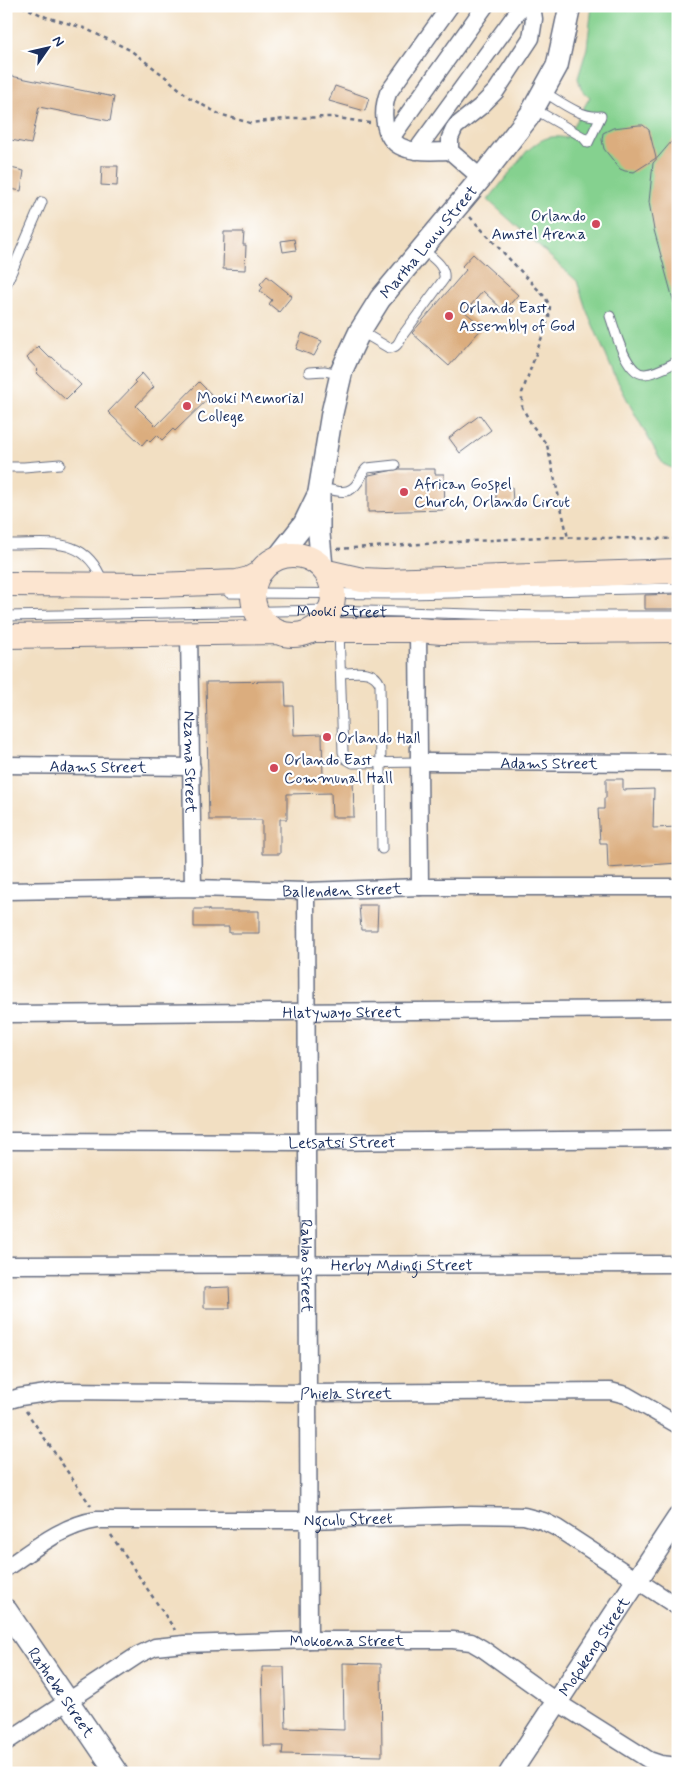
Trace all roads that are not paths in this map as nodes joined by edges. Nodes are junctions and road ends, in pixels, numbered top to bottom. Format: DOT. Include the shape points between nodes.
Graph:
graph roads {
  1 [pos="450,6"];
  2 [pos="485,6"];
  3 [pos="522,6"];
  4 [pos="532,6"];
  5 [pos="570,6"];
  6 [pos="539,100"];
  7 [pos="388,132"];
  8 [pos="416,151"];
  9 [pos="450,151"];
  10 [pos="481,178"];
  11 [pos="42,202"];
  12 [pos="421,249"];
  13 [pos="6,285"];
  14 [pos="610,316"];
  15 [pos="360,331"];
  16 [pos="678,361"];
  17 [pos="309,372"];
  18 [pos="341,374"];
  19 [pos="60,464"];
  20 [pos="395,465"];
  21 [pos="6,467"];
  22 [pos="320,490"];
  23 [pos="6,544"];
  24 [pos="279,556"];
  25 [pos="678,571"];
  26 [pos="6,584"];
  27 [pos="104,584"];
  28 [pos="329,586"];
  29 [pos="678,588"];
  30 [pos="256,592"];
  31 [pos="6,593"];
  32 [pos="185,594"];
  33 [pos="223,594"];
  34 [pos="6,616"];
  35 [pos="678,616"];
  36 [pos="418,630"];
  37 [pos="678,630"];
  38 [pos="276,632"];
  39 [pos="189,634"];
  40 [pos="6,636"];
  41 [pos="340,673"];
  42 [pos="381,762"];
  43 [pos="420,762"];
  44 [pos="678,763"];
  45 [pos="6,765"];
  46 [pos="192,767"];
  47 [pos="382,849"];
  48 [pos="420,887"];
  49 [pos="678,887"];
  50 [pos="194,888"];
  51 [pos="6,891"];
  52 [pos="306,891"];
  53 [pos="678,1009"];
  54 [pos="306,1011"];
  55 [pos="6,1014"];
  56 [pos="678,1139"];
  57 [pos="6,1141"];
  58 [pos="307,1142"];
  59 [pos="308,1264"];
  60 [pos="678,1264"];
  61 [pos="6,1266"];
  62 [pos="308,1393"];
  63 [pos="6,1402"];
  64 [pos="678,1425"];
  65 [pos="678,1518"];
  66 [pos="308,1520"];
  67 [pos="6,1568"];
  68 [pos="637,1580"];
  69 [pos="678,1607"];
  70 [pos="6,1610"];
  71 [pos="309,1640"];
  72 [pos="68,1701"];
  73 [pos="557,1702"];
  74 [pos="6,1742"];
  75 [pos="678,1766"];
  76 [pos="117,1773"];
  77 [pos="510,1773"];
  1 -- 7 [label="street" via="388,93 384,104"];
  2 -- 7 [label="street"];
  3 -- 8 [label="street"];
  4 -- 9 [label="street" via="531,38 496,91 455,127 450,138"];
  5 -- 6 [label="street, Martha Louw Street" via="557,66"];
  6 -- 6 [label="lane" via="583,137 588,143 601,116 587,116"];
  6 -- 10 [label="street, Martha Louw Street"];
  7 -- 8 [label="street" via="398,145"];
  8 -- 9 [label="street"];
  9 -- 10 [label="street"];
  10 -- 12 [label="street, Martha Louw Street"];
  11 -- 13 [label="lane"];
  12 -- 15 [label="street, Martha Louw Street" via="380,299"];
  12 -- 15 [label="lane" via="441,266 444,279 398,344 389,348"];
  14 -- 16 [label="lane" via="627,361 639,373 659,370"];
  15 -- 18 [label="street, Martha Louw Street"];
  17 -- 18 [label="lane"];
  18 -- 22 [label="street, Martha Louw Street"];
  19 -- 21 [label="lane"];
  20 -- 22 [label="lane" via="367,468 353,489 344,493"];
  22 -- 24 [label="street, Martha Louw Street" via="304,524"];
  22 -- 28 [label="street, Martha Louw Street"];
  23 -- 27 [label="lane" via="71,546 95,564"];
  24 -- 28 [label="main road" via="302,555 313,559"];
  24 -- 30 [label="main road" via="267,564"];
  25 -- 28 [label="main road, Mooki Street" via="362,580"];
  26 -- 27 [label="main road, Mooki Street"];
  27 -- 30 [label="main road, Mooki Street" via="157,585 249,579"];
  28 -- 29 [label="lane, Mooki Street" via="406,594"];
  28 -- 30 [label="lane, Mooki Street"];
  28 -- 30 [label="lane, Mooki Street"];
  28 -- 35 [label="lane, Mooki Street" via="532,616"];
  28 -- 36 [label="main road, Mooki Street"];
  28 -- 38 [label="main road" via="324,621 314,630 302,634"];
  28 -- 41 [label="lane"];
  30 -- 33 [label="lane, Mooki Street"];
  30 -- 34 [label="lane, Mooki Street"];
  30 -- 38 [label="main road" via="261,619"];
  31 -- 32 [label="lane"];
  36 -- 37 [label="main road, Mooki Street"];
  36 -- 43 [label="street"];
  38 -- 39 [label="main road, Mooki Street"];
  39 -- 40 [label="main road, Mooki Street"];
  39 -- 46 [label="street, Nzama Street"];
  41 -- 42 [label="lane" via="342,752 353,763"];
  41 -- 42 [label="lane" via="371,673 377,677 380,684"];
  42 -- 43 [label="lane"];
  42 -- 47 [label="lane"];
  43 -- 44 [label="street, Adams Street"];
  43 -- 48 [label="street"];
  45 -- 46 [label="street, Adams Street"];
  46 -- 50 [label="street, Nzama Street"];
  48 -- 49 [label="street, Ballenden Street"];
  48 -- 52 [label="street, Ballenden Street"];
  50 -- 51 [label="street, Ballenden Street"];
  50 -- 52 [label="street, Ballenden Street"];
  52 -- 54 [label="street, Rahlao Street"];
  53 -- 54 [label="street, Hlatywayo Street"];
  54 -- 55 [label="street, Hlatywayo Street"];
  54 -- 58 [label="street, Rahlao Street"];
  56 -- 58 [label="street, Letsatsi Street"];
  57 -- 58 [label="street, Letsatsi Street"];
  58 -- 59 [label="street, Rahlao Street"];
  59 -- 60 [label="street, Herby Mdingi Street"];
  59 -- 61 [label="street, Herby Mdingi Street"];
  59 -- 62 [label="street, Rahlao Street"];
  62 -- 63 [label="street, Phiela Street" via="60,1391"];
  62 -- 64 [label="street, Phiela Street" via="610,1391 626,1395"];
  62 -- 66 [label="street, Rahlao Street"];
  65 -- 68 [label="street, Mofokeng Street"];
  66 -- 67 [label="street, Ngculu Street" via="116,1519 85,1522 61,1532"];
  66 -- 68 [label="street, Ngculu Street" via="524,1516 557,1528"];
  66 -- 71 [label="street, Rahlao Street"];
  68 -- 69 [label="street, Ngculu Street"];
  68 -- 73 [label="street, Mofokeng Street"];
  70 -- 72 [label="street, Rathebe Street"];
  71 -- 72 [label="street, Mokoena Street" via="155,1647"];
  71 -- 73 [label="street, Mokoena Street" via="471,1642"];
  72 -- 74 [label="street, Mokoena Street"];
  72 -- 76 [label="street, Rathebe Street"];
  73 -- 75 [label="street, Mokoena Street" via="649,1760"];
  73 -- 77 [label="street, Mofokeng Street"];
}
